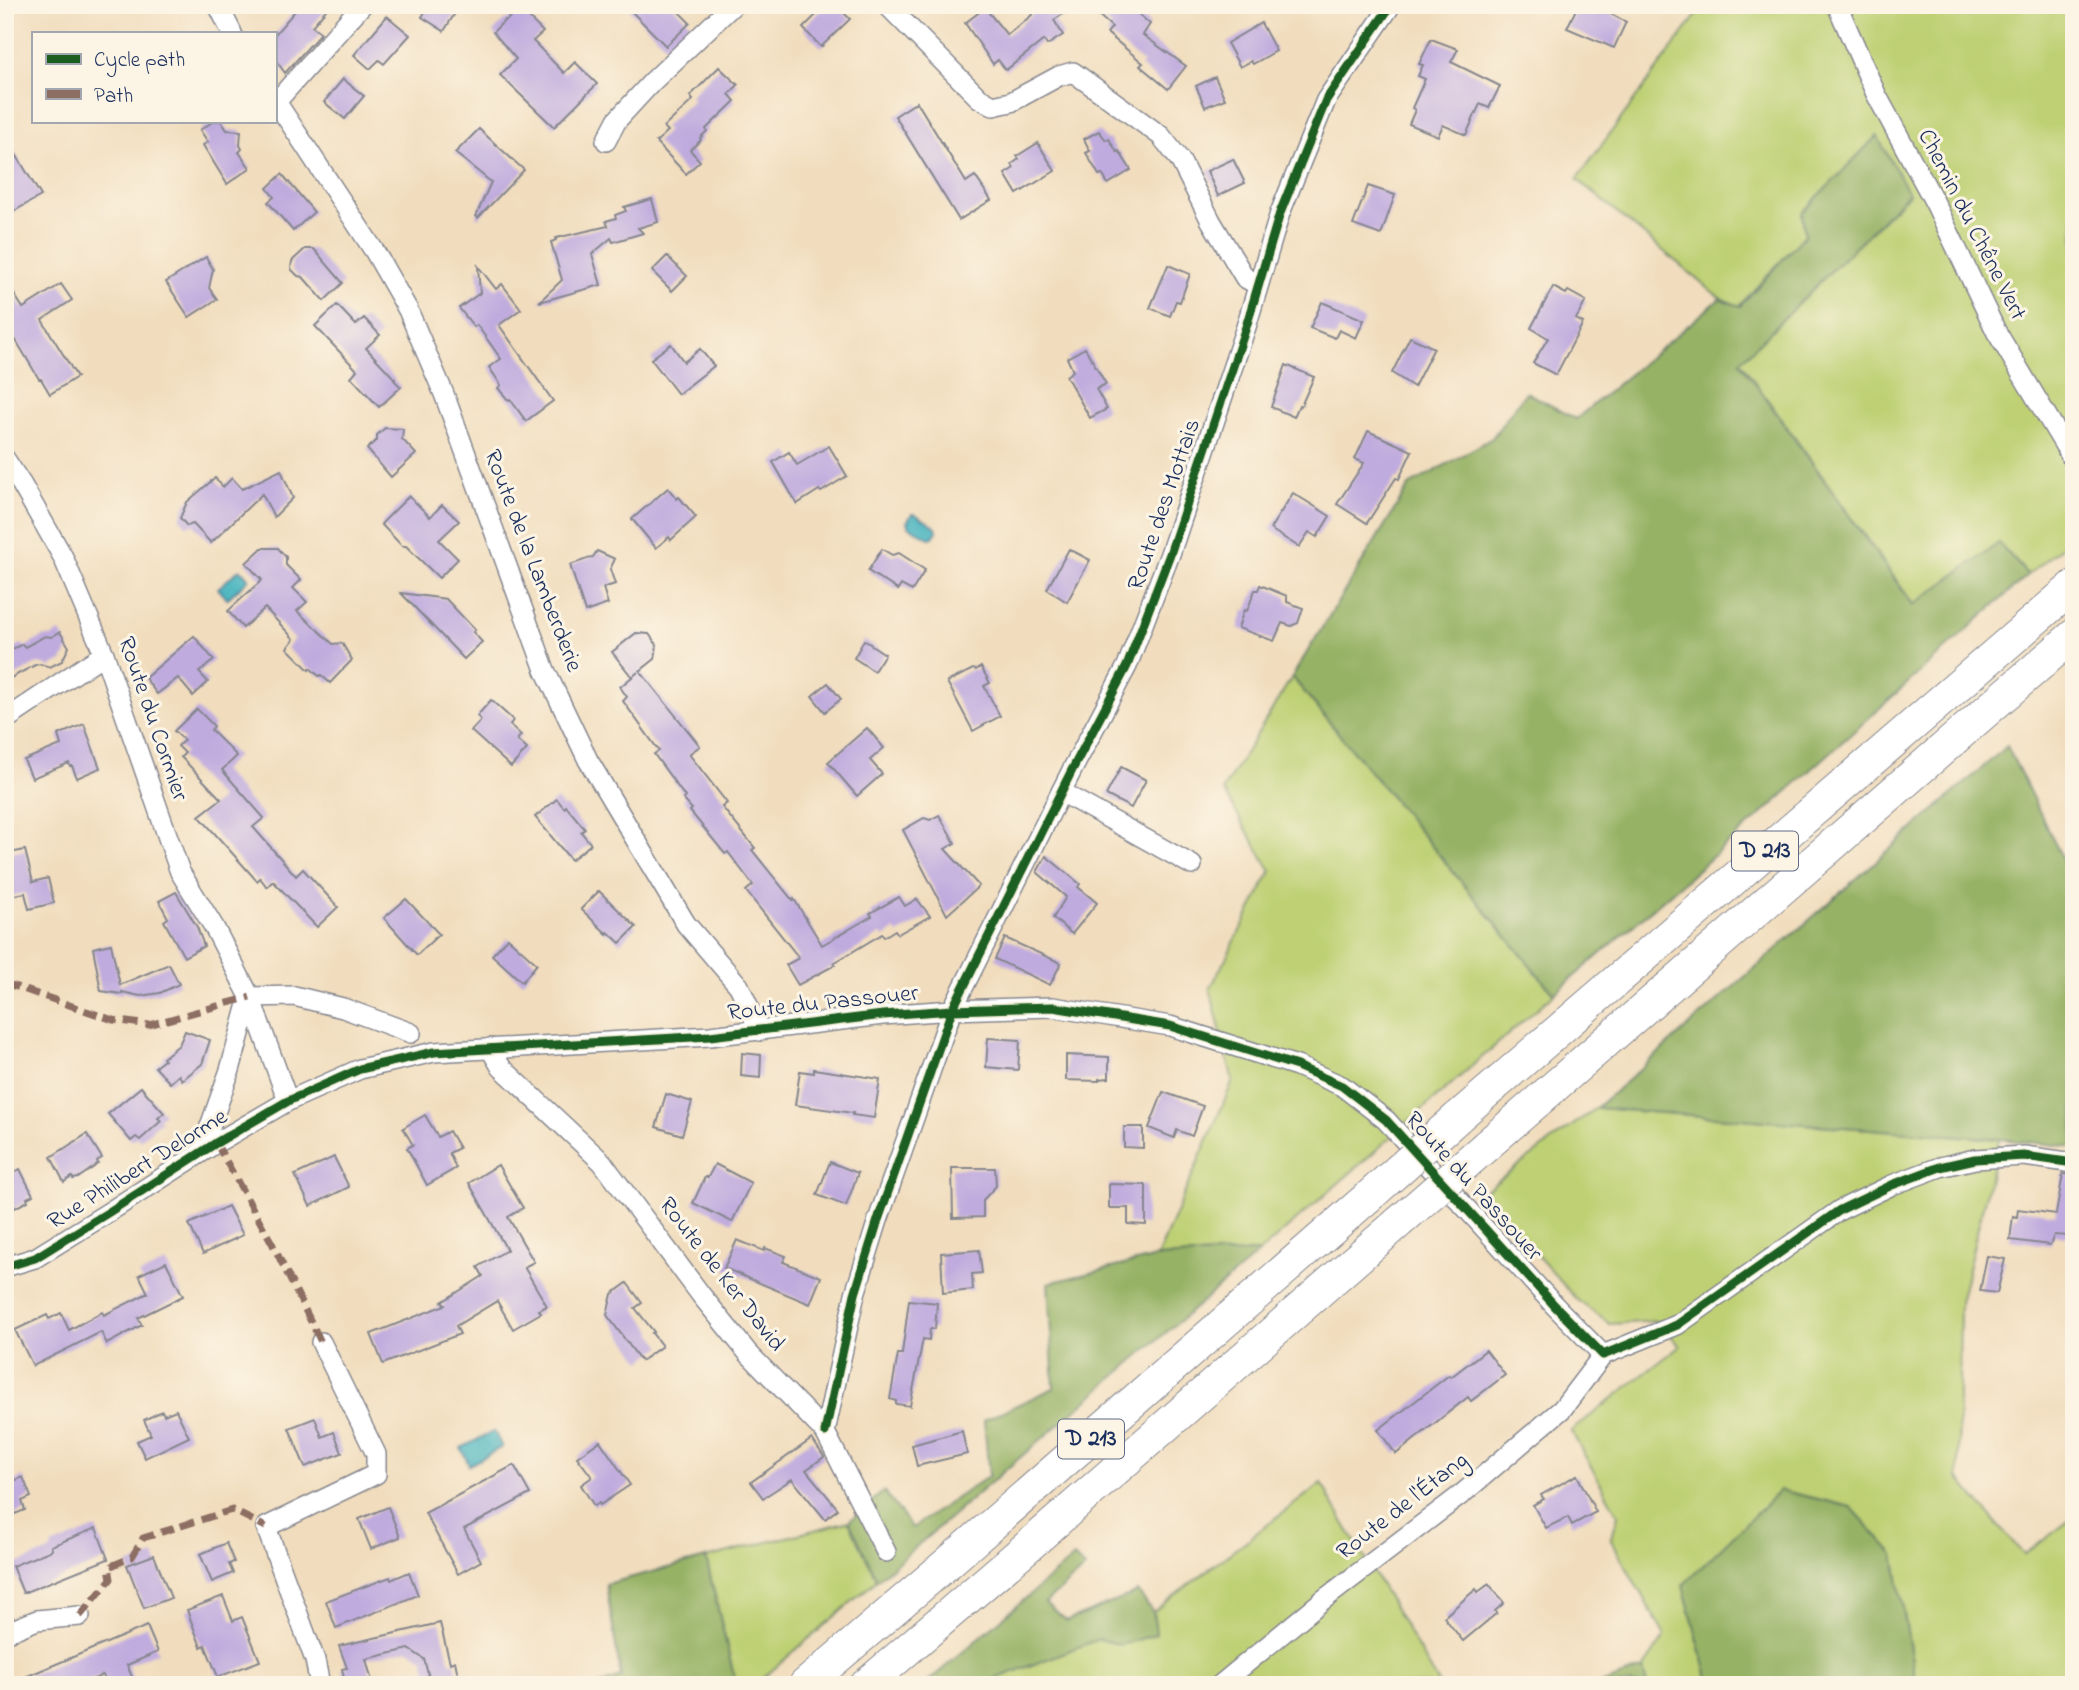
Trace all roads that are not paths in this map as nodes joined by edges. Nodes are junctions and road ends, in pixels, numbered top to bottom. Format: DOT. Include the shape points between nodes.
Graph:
graph roads {
  1 [pos="218,5"];
  2 [pos="362,5"];
  3 [pos="733,5"];
  4 [pos="887,5"];
  5 [pos="1391,5"];
  6 [pos="1837,5"];
  7 [pos="232,32"];
  8 [pos="276,100"];
  9 [pos="276,103"];
  10 [pos="606,141"];
  11 [pos="1258,285"];
  12 [pos="5,459"];
  13 [pos="2074,461"];
  14 [pos="2074,586"];
  15 [pos="2074,635"];
  16 [pos="104,654"];
  17 [pos="5,720"];
  18 [pos="1061,792"];
  19 [pos="1192,865"];
  20 [pos="250,997"];
  21 [pos="952,1010"];
  22 [pos="760,1031"];
  23 [pos="411,1033"];
  24 [pos="490,1048"];
  25 [pos="288,1101"];
  26 [pos="201,1152"];
  27 [pos="2074,1163"];
  28 [pos="5,1267"];
  29 [pos="321,1342"];
  30 [pos="1603,1355"];
  31 [pos="825,1432"];
  32 [pos="886,1552"];
  33 [pos="80,1616"];
  34 [pos="5,1633"];
  35 [pos="320,1685"];
  36 [pos="805,1685"];
  37 [pos="866,1685"];
  38 [pos="1220,1685"];
  1 -- 7 [label="street"];
  2 -- 8 [label="street"];
  3 -- 10 [label="street" via="626,110"];
  4 -- 11 [label="street" via="993,106 1012,102 1073,72 1161,136 1180,160 1245,278"];
  5 -- 11 [label="street, Route des Mottais" via="1326,100 1280,213"];
  6 -- 13 [label="street, Chemin du Chêne Vert" via="1876,94 1996,331"];
  9 -- 22 [label="street, Route de la Lamberderie" via="408,310 444,394 545,670 589,760 686,924 739,986"];
  11 -- 18 [label="street, Route des Mottais" via="1161,579 1126,666"];
  12 -- 16 [label="street, Route du Cormier" via="64,557"];
  14 -- 36 [label="highway, D 213, bridge"];
  15 -- 37 [label="highway, D 213, bridge"];
  16 -- 17 [label="street"];
  16 -- 20 [label="street, Route du Cormier" via="180,872"];
  18 -- 19 [label="street"];
  18 -- 21 [label="street, Route des Mottais"];
  20 -- 23 [label="street" via="295,996"];
  20 -- 25 [label="street, Route du Cormier"];
  20 -- 26 [label="street"];
  21 -- 22 [label="street, Route du Passouer"];
  21 -- 30 [label="street, Route du Passouer" via="1053,1007 1170,1026 1297,1066 1342,1086 1386,1120"];
  21 -- 31 [label="street, Route des Mottais" via="855,1294"];
  22 -- 24 [label="street, Route du Passouer"];
  24 -- 25 [label="street, Route du Passouer" via="433,1052 360,1069"];
  24 -- 31 [label="street, Route de Ker David" via="501,1067 602,1162 748,1353"];
  25 -- 26 [label="street, Rue Philibert Delorme"];
  26 -- 28 [label="street, Rue Philibert Delorme" via="35,1258"];
  27 -- 30 [label="street" via="2024,1156 1975,1159 1892,1185 1840,1210 1676,1325"];
  29 -- 35 [label="street" via="376,1454 376,1474 266,1527"];
  30 -- 38 [label="street, Route de l'Étang" via="1562,1409"];
  31 -- 32 [label="street, Route de Ker David"];
  33 -- 34 [label="street" via="37,1619"];
}
